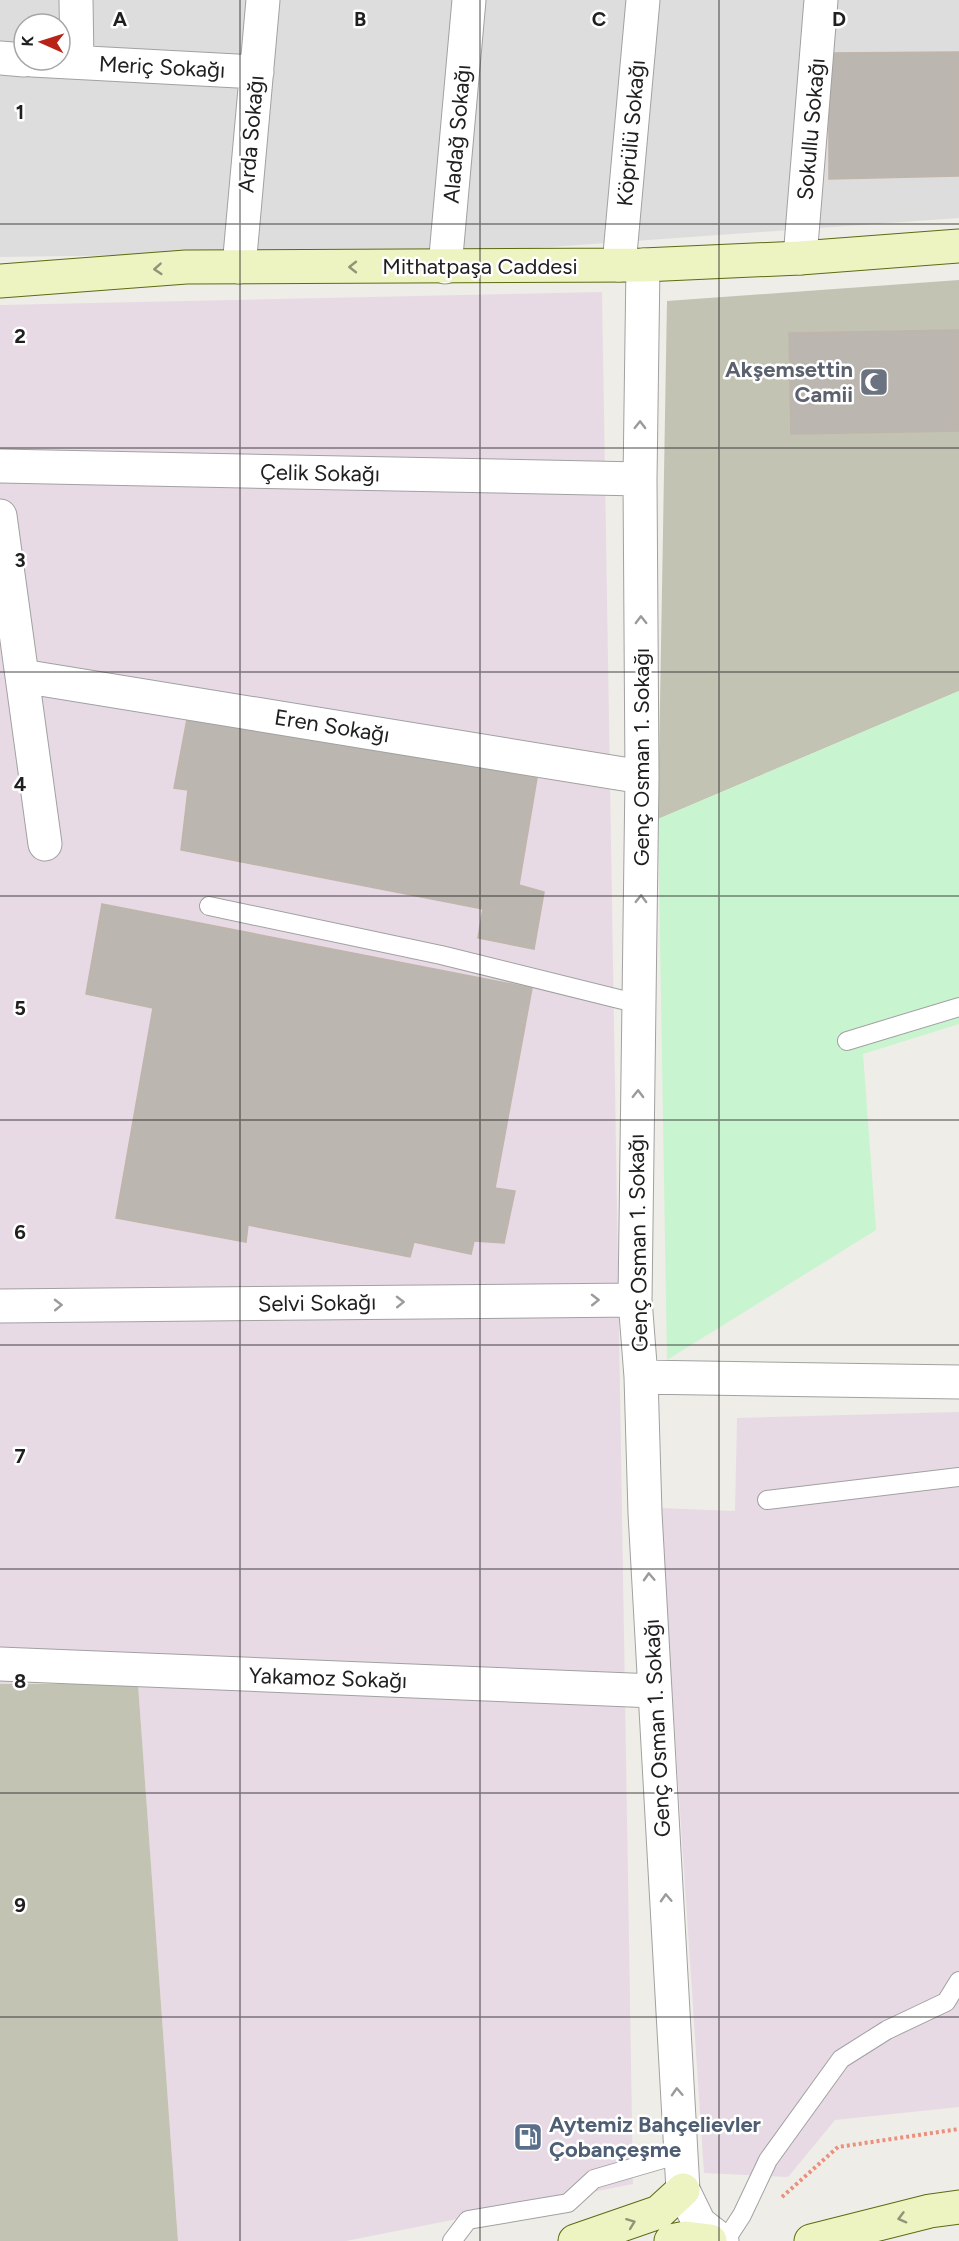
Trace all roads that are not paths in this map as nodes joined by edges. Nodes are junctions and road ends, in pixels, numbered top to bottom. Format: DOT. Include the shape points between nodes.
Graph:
graph roads {
  1 [pos="76,0"];
  2 [pos="263,0"];
  3 [pos="469,0"];
  4 [pos="643,0"];
  5 [pos="821,0"];
  6 [pos="72,62"];
  7 [pos="77,62"];
  8 [pos="257,72"];
  9 [pos="959,246"];
  10 [pos="800,258"];
  11 [pos="631,265"];
  12 [pos="239,267"];
  13 [pos="445,267"];
  14 [pos="0,281"];
  15 [pos="0,466"];
  16 [pos="640,479"];
  17 [pos="0,516"];
  18 [pos="22,676"];
  19 [pos="642,777"];
  20 [pos="45,844"];
  21 [pos="209,906"];
  22 [pos="639,1004"];
  23 [pos="959,1007"];
  24 [pos="847,1041"];
  25 [pos="635,1300"];
  26 [pos="0,1306"];
  27 [pos="641,1377"];
  28 [pos="959,1382"];
  29 [pos="959,1478"];
  30 [pos="767,1500"];
  31 [pos="0,1664"];
  32 [pos="655,1691"];
  33 [pos="959,1981"];
  34 [pos="952,2006"];
  35 [pos="680,2154"];
  36 [pos="683,2190"];
  37 [pos="959,2207"];
  38 [pos="452,2241"];
  39 [pos="575,2241"];
  40 [pos="671,2241"];
  41 [pos="710,2241"];
  42 [pos="723,2241"];
  43 [pos="811,2241"];
  1 -- 7 [label="street"];
  2 -- 8 [label="street, Arda Sokağı"];
  3 -- 13 [label="street, Aladağ Sokağı"];
  4 -- 11 [label="street, Köprülü Sokağı"];
  5 -- 10 [label="street, Sokullu Sokağı"];
  6 -- 7 [label="street, Meriç Sokağı"];
  7 -- 8 [label="street, Meriç Sokağı"];
  8 -- 12 [label="street, Arda Sokağı"];
  9 -- 10 [label="main road, Mithatpaşa Caddesi"];
  10 -- 11 [label="main road, Mithatpaşa Caddesi"];
  11 -- 13 [label="main road, Mithatpaşa Caddesi"];
  16 -- 11 [label="street, Genç Osman 1. Sokağı, one-way"];
  13 -- 12 [label="main road, Mithatpaşa Caddesi, one-way"];
  12 -- 14 [label="main road, Mithatpaşa Caddesi, one-way" via="186,267"];
  15 -- 16 [label="street, Çelik Sokağı"];
  19 -- 16 [label="street, Genç Osman 1. Sokağı, one-way"];
  17 -- 18 [label="street"];
  18 -- 19 [label="street, Eren Sokağı"];
  18 -- 20 [label="street"];
  22 -- 19 [label="street, Genç Osman 1. Sokağı, one-way"];
  21 -- 22 [label="lane" via="441,955"];
  25 -- 22 [label="street, Genç Osman 1. Sokağı, one-way"];
  23 -- 24 [label="lane"];
  26 -- 25 [label="street, Selvi Sokağı, one-way"];
  25 -- 27 [label="street, Genç Osman 1. Sokağı"];
  27 -- 28 [label="street"];
  32 -- 27 [label="street, Genç Osman 1. Sokağı, one-way"];
  29 -- 30 [label="lane"];
  31 -- 32 [label="street, Yakamoz Sokağı"];
  35 -- 32 [label="street, Genç Osman 1. Sokağı, one-way"];
  33 -- 34 [label="lane"];
  34 -- 42 [label="lane" via="887,2030 841,2059 768,2160 742,2215"];
  35 -- 36 [label="street, Genç Osman 1. Sokağı"];
  35 -- 38 [label="lane" via="594,2179 568,2203 468,2220"];
  39 -- 36 [label="main road, one-way" via="660,2212"];
  36 -- 42 [label="street, Genç Osman 1. Sokağı" via="699,2223"];
  37 -- 43 [label="main road, one-way"];
  40 -- 41 [label="main road"];
}
